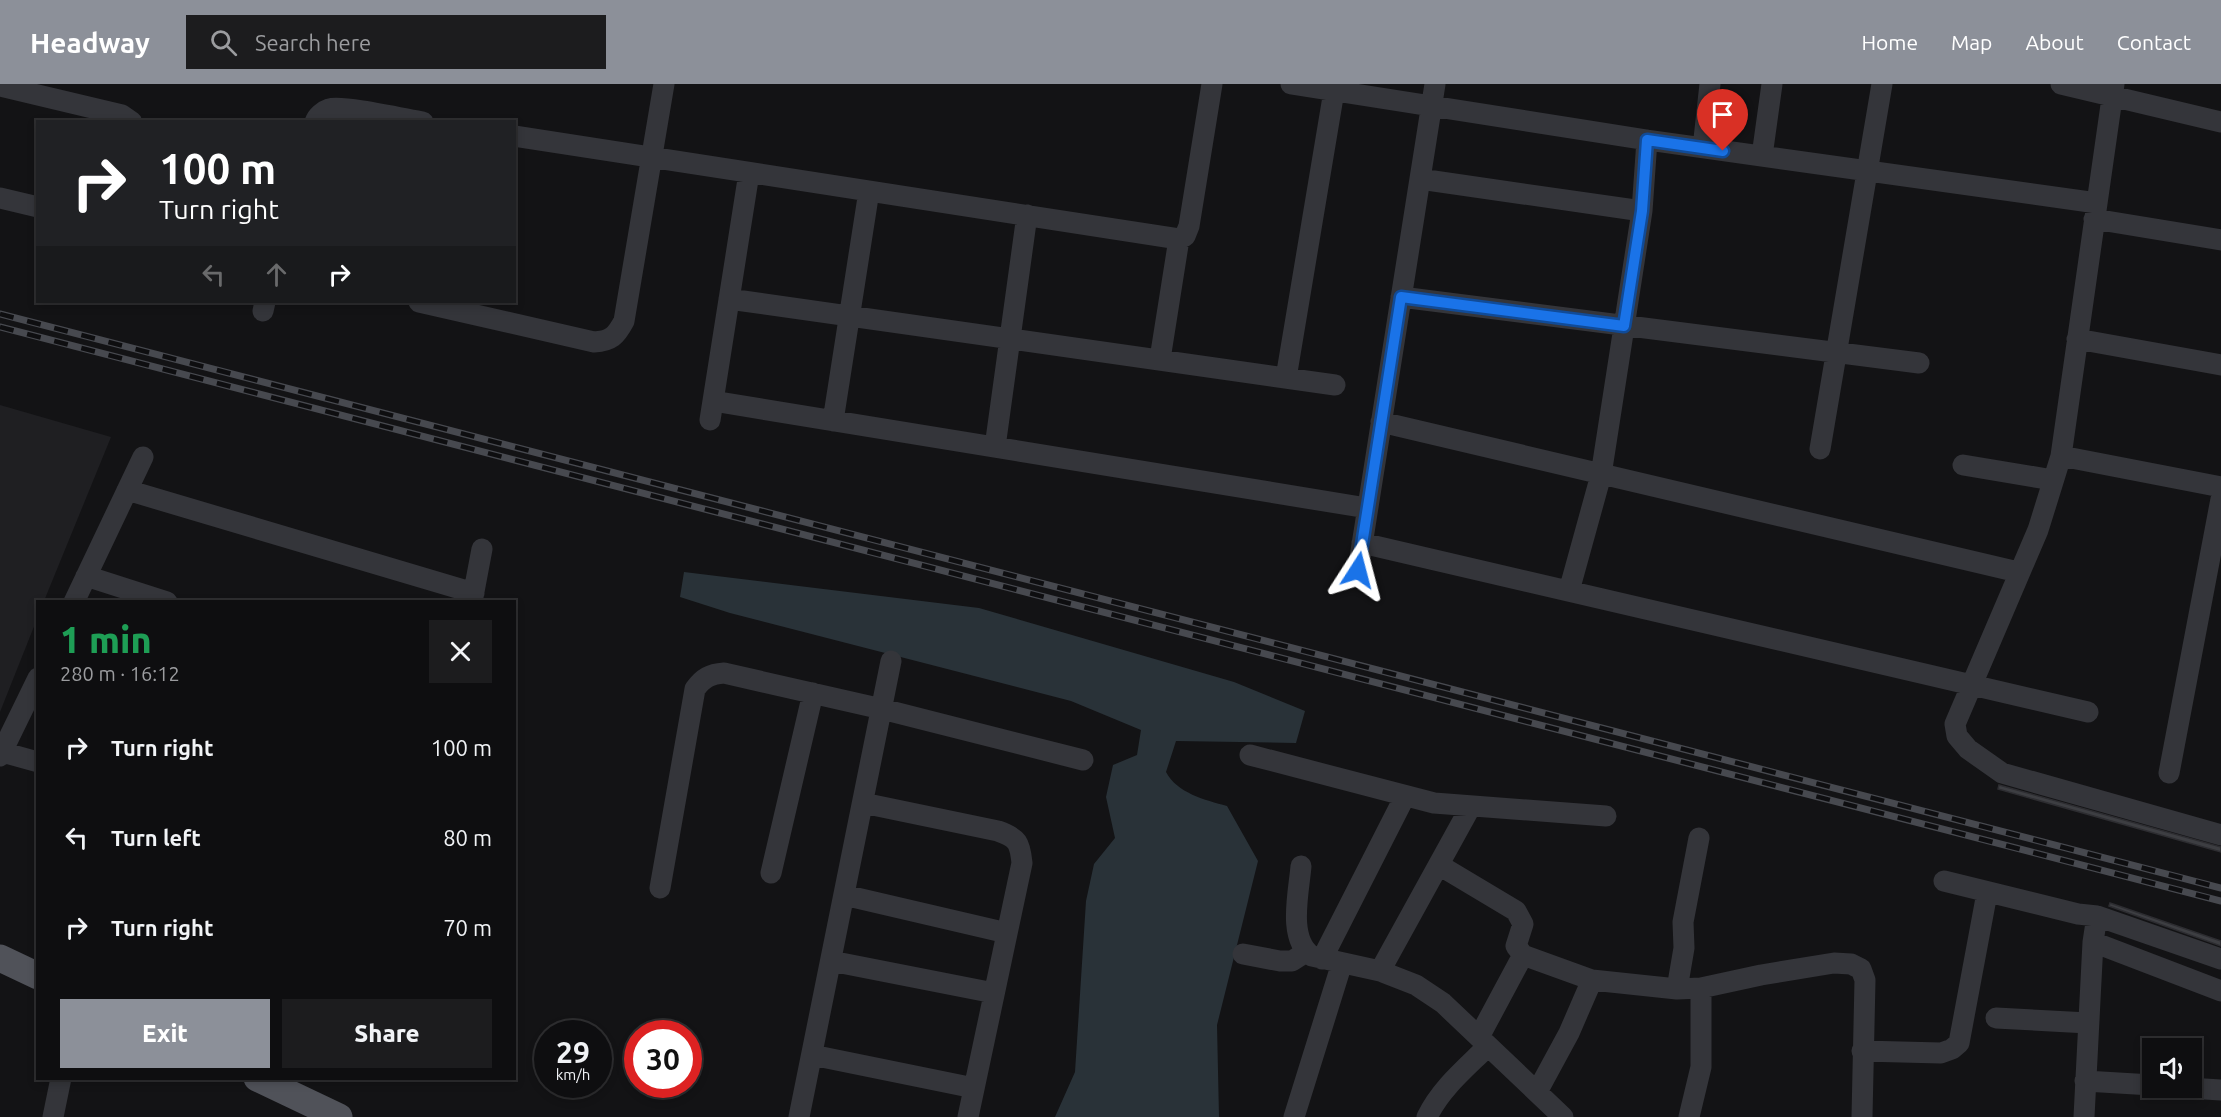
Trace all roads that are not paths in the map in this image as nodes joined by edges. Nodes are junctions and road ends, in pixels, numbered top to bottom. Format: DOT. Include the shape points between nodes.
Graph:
graph roads {
  1 [pos="664,84"];
  2 [pos="1212,84"];
  3 [pos="1291,84"];
  4 [pos="1434,84"];
  5 [pos="1710,84"];
  6 [pos="1772,84"];
  7 [pos="1882,84"];
  8 [pos="2061,84"];
  9 [pos="0,86"];
  10 [pos="2113,90"];
  11 [pos="1334,91"];
  12 [pos="1431,107"];
  13 [pos="129,120"];
  14 [pos="316,120"];
  15 [pos="411,120"];
  16 [pos="2221,122"];
  17 [pos="516,136"];
  18 [pos="1647,140"];
  19 [pos="1703,148"];
  20 [pos="1762,156"];
  21 [pos="653,159"];
  22 [pos="1867,171"];
  23 [pos="749,173"];
  24 [pos="1420,179"];
  25 [pos="869,191"];
  26 [pos="0,198"];
  27 [pos="36,207"];
  28 [pos="1642,211"];
  29 [pos="2096,211"];
  30 [pos="1027,215"];
  31 [pos="1179,240"];
  32 [pos="2221,240"];
  33 [pos="1401,297"];
  34 [pos="729,299"];
  35 [pos="427,303"];
  36 [pos="850,316"];
  37 [pos="1624,326"];
  38 [pos="1010,339"];
  39 [pos="2077,339"];
  40 [pos="1836,352"];
  41 [pos="1160,359"];
  42 [pos="1919,363"];
  43 [pos="2221,365"];
  44 [pos="1286,378"];
  45 [pos="1335,385"];
  46 [pos="833,421"];
  47 [pos="1381,423"];
  48 [pos="995,447"];
  49 [pos="1820,449"];
  50 [pos="2061,456"];
  51 [pos="143,457"];
  52 [pos="1963,465"];
  53 [pos="1601,475"];
  54 [pos="2053,480"];
  55 [pos="2221,487"];
  56 [pos="127,490"];
  57 [pos="2221,499"];
  58 [pos="1368,508"];
  59 [pos="1362,543"];
  60 [pos="482,549"];
  61 [pos="1358,570"];
  62 [pos="2018,572"];
  63 [pos="86,576"];
  64 [pos="1569,591"];
  65 [pos="473,597"];
  66 [pos="75,600"];
  67 [pos="161,600"];
  68 [pos="2212,606"];
  69 [pos="891,661"];
  70 [pos="36,682"];
  71 [pos="1972,685"];
  72 [pos="813,693"];
  73 [pos="882,709"];
  74 [pos="2088,712"];
  75 [pos="1,754"];
  76 [pos="1250,755"];
  77 [pos="1083,760"];
  78 [pos="36,762"];
  79 [pos="2169,772"];
  80 [pos="1405,796"];
  81 [pos="863,803"];
  82 [pos="1471,806"];
  83 [pos="1606,816"];
  84 [pos="2221,835"];
  85 [pos="1699,838"];
  86 [pos="1438,865"];
  87 [pos="1301,866"];
  88 [pos="771,873"];
  89 [pos="1944,881"];
  90 [pos="660,888"];
  91 [pos="1987,893"];
  92 [pos="844,895"];
  93 [pos="2097,916"];
  94 [pos="1007,933"];
  95 [pos="2093,942"];
  96 [pos="1243,954"];
  97 [pos="1523,955"];
  98 [pos="0,958"];
  99 [pos="1323,958"];
  100 [pos="2221,959"];
  101 [pos="831,961"];
  102 [pos="1380,971"];
  103 [pos="36,975"];
  104 [pos="1592,980"];
  105 [pos="1701,988"];
  106 [pos="1677,989"];
  107 [pos="2221,991"];
  108 [pos="994,993"];
  109 [pos="1996,1018"];
  110 [pos="2088,1023"];
  111 [pos="1484,1042"];
  112 [pos="1862,1051"];
  113 [pos="812,1055"];
  114 [pos="61,1080"];
  115 [pos="261,1080"];
  116 [pos="2085,1081"];
  117 [pos="2142,1084"];
  118 [pos="974,1088"];
  119 [pos="2202,1089"];
  120 [pos="2221,1090"];
  121 [pos="1537,1092"];
  122 [pos="336,1116"];
  123 [pos="53,1117"];
  124 [pos="800,1117"];
  125 [pos="968,1117"];
  126 [pos="1294,1117"];
  127 [pos="1426,1117"];
  128 [pos="1563,1117"];
  129 [pos="1689,1117"];
  130 [pos="1862,1117"];
  131 [pos="2084,1117"];
  1 -- 21 [label="street"];
  2 -- 31 [label="street" via="1189,226"];
  3 -- 11 [label="street"];
  4 -- 12 [label="street"];
  5 -- 19 [label="street"];
  6 -- 20 [label="street"];
  7 -- 22 [label="street"];
  8 -- 10 [label="street"];
  9 -- 13 [label="street"];
  10 -- 16 [label="street"];
  10 -- 29 [label="street"];
  11 -- 12 [label="street"];
  11 -- 44 [label="street"];
  12 -- 18 [label="street"];
  12 -- 24 [label="street"];
  14 -- 15 [label="street" via="329,109 346,109"];
  17 -- 21 [label="street"];
  18 -- 19 [label="street"];
  18 -- 28 [label="street"];
  19 -- 20 [label="street"];
  20 -- 22 [label="street"];
  21 -- 23 [label="street"];
  21 -- 35 [label="street" via="624,321 616,336 594,342"];
  22 -- 29 [label="street"];
  22 -- 40 [label="street"];
  23 -- 25 [label="street"];
  23 -- 34 [label="street"];
  24 -- 28 [label="street"];
  24 -- 33 [label="street"];
  25 -- 30 [label="street"];
  25 -- 36 [label="street"];
  26 -- 27 [label="street"];
  28 -- 37 [label="street"];
  29 -- 32 [label="street"];
  29 -- 39 [label="street"];
  30 -- 31 [label="street"];
  30 -- 38 [label="street"];
  31 -- 41 [label="street"];
  33 -- 37 [label="street"];
  33 -- 47 [label="street"];
  34 -- 36 [label="street"];
  34 -- 46 [label="street" via="712,411"];
  36 -- 38 [label="street"];
  36 -- 46 [label="street"];
  37 -- 40 [label="street"];
  37 -- 53 [label="street"];
  38 -- 41 [label="street"];
  38 -- 48 [label="street"];
  39 -- 43 [label="street"];
  39 -- 50 [label="street"];
  40 -- 42 [label="street"];
  40 -- 49 [label="street"];
  41 -- 44 [label="street"];
  44 -- 45 [label="street"];
  46 -- 48 [label="street"];
  47 -- 53 [label="street"];
  47 -- 58 [label="street"];
  48 -- 58 [label="street"];
  50 -- 54 [label="street"];
  50 -- 55 [label="street"];
  51 -- 56 [label="street"];
  52 -- 54 [label="street"];
  53 -- 62 [label="street"];
  53 -- 64 [label="street"];
  54 -- 62 [label="street" via="2038,530"];
  56 -- 63 [label="street"];
  56 -- 65 [label="street"];
  57 -- 68 [label="street"];
  58 -- 59 [label="street"];
  59 -- 61 [label="street"];
  59 -- 64 [label="street"];
  60 -- 65 [label="street"];
  62 -- 71 [label="street"];
  63 -- 66 [label="street"];
  63 -- 67 [label="street"];
  64 -- 71 [label="street"];
  68 -- 79 [label="street"];
  69 -- 73 [label="street"];
  70 -- 75 [label="street"];
  71 -- 74 [label="street"];
  71 -- 84 [label="street" via="1955,724 1957,736 1968,749 2002,773"];
  72 -- 73 [label="street"];
  72 -- 88 [label="street"];
  72 -- 90 [label="street" via="724,673 701,681 695,689"];
  73 -- 77 [label="street"];
  73 -- 81 [label="street"];
  75 -- 78 [label="street"];
  76 -- 80 [label="street"];
  80 -- 82 [label="street"];
  80 -- 99 [label="street"];
  81 -- 92 [label="street"];
  81 -- 94 [label="street" via="1011,835 1020,846 1022,863"];
  82 -- 83 [label="street"];
  82 -- 86 [label="street"];
  85 -- 106 [label="street" via="1683,922 1684,948"];
  86 -- 97 [label="street" via="1516,911 1523,924 1516,946"];
  86 -- 102 [label="street"];
  87 -- 99 [label="street" via="1296,928 1301,945"];
  89 -- 91 [label="street"];
  91 -- 93 [label="street"];
  91 -- 112 [label="street" via="1959,1043 1941,1053"];
  92 -- 94 [label="street"];
  92 -- 101 [label="street"];
  93 -- 95 [label="street"];
  93 -- 100 [label="street"];
  94 -- 108 [label="street"];
  95 -- 107 [label="street"];
  95 -- 110 [label="street"];
  96 -- 99 [label="street" via="1292,961"];
  97 -- 104 [label="street"];
  97 -- 111 [label="street"];
  98 -- 103 [label="main road"];
  99 -- 102 [label="street"];
  99 -- 126 [label="street"];
  101 -- 108 [label="street"];
  101 -- 113 [label="street"];
  102 -- 111 [label="street" via="1416,985"];
  104 -- 106 [label="street"];
  104 -- 121 [label="street"];
  105 -- 106 [label="street"];
  105 -- 112 [label="street" via="1834,963 1851,964 1861,969 1865,980"];
  105 -- 129 [label="street" via="1701,1067"];
  108 -- 118 [label="street"];
  109 -- 110 [label="street"];
  110 -- 116 [label="street"];
  111 -- 121 [label="street"];
  111 -- 127 [label="street"];
  112 -- 130 [label="street"];
  113 -- 118 [label="street"];
  113 -- 124 [label="street"];
  114 -- 123 [label="street"];
  115 -- 122 [label="main road"];
  116 -- 117 [label="street"];
  116 -- 131 [label="street"];
  118 -- 125 [label="street"];
  119 -- 120 [label="street"];
  121 -- 128 [label="street"];
}
